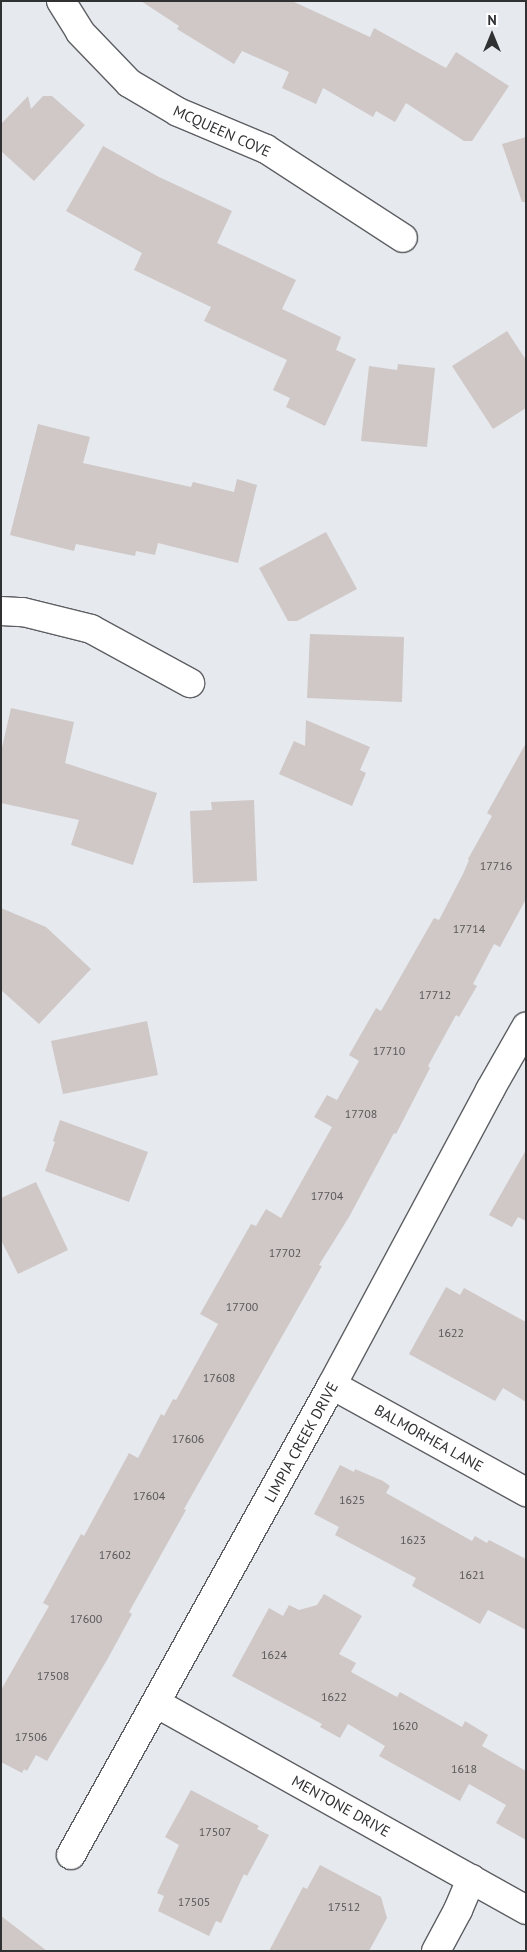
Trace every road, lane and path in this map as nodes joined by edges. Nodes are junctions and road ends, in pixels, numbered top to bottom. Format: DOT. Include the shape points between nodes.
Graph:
graph roads {
  1 [pos="61,1"];
  2 [pos="403,238"];
  3 [pos="1,611"];
  4 [pos="190,683"];
  5 [pos="526,1027"];
  6 [pos="517,1064"];
  7 [pos="332,1385"];
  8 [pos="526,1492"];
  9 [pos="156,1703"];
  10 [pos="71,1854"];
  11 [pos="471,1880"];
  12 [pos="526,1910"];
  13 [pos="436,1951"];
  1 -- 2 [label="street, MCQUEEN COVE" via="80,32 129,83 178,112 266,149"];
  3 -- 4 [label="street" via="23,612 91,629"];
  5 -- 6 [label="street, LIMPIA CREEK DRIVE"];
  6 -- 7 [label="street, LIMPIA CREEK DRIVE"];
  7 -- 8 [label="street, BALMORHEA LANE"];
  7 -- 9 [label="street, LIMPIA CREEK DRIVE"];
  9 -- 10 [label="street, LIMPIA CREEK DRIVE"];
  9 -- 11 [label="street, MENTONE DRIVE"];
  11 -- 12 [label="street, MENTONE DRIVE"];
  11 -- 13 [label="street"];
}
